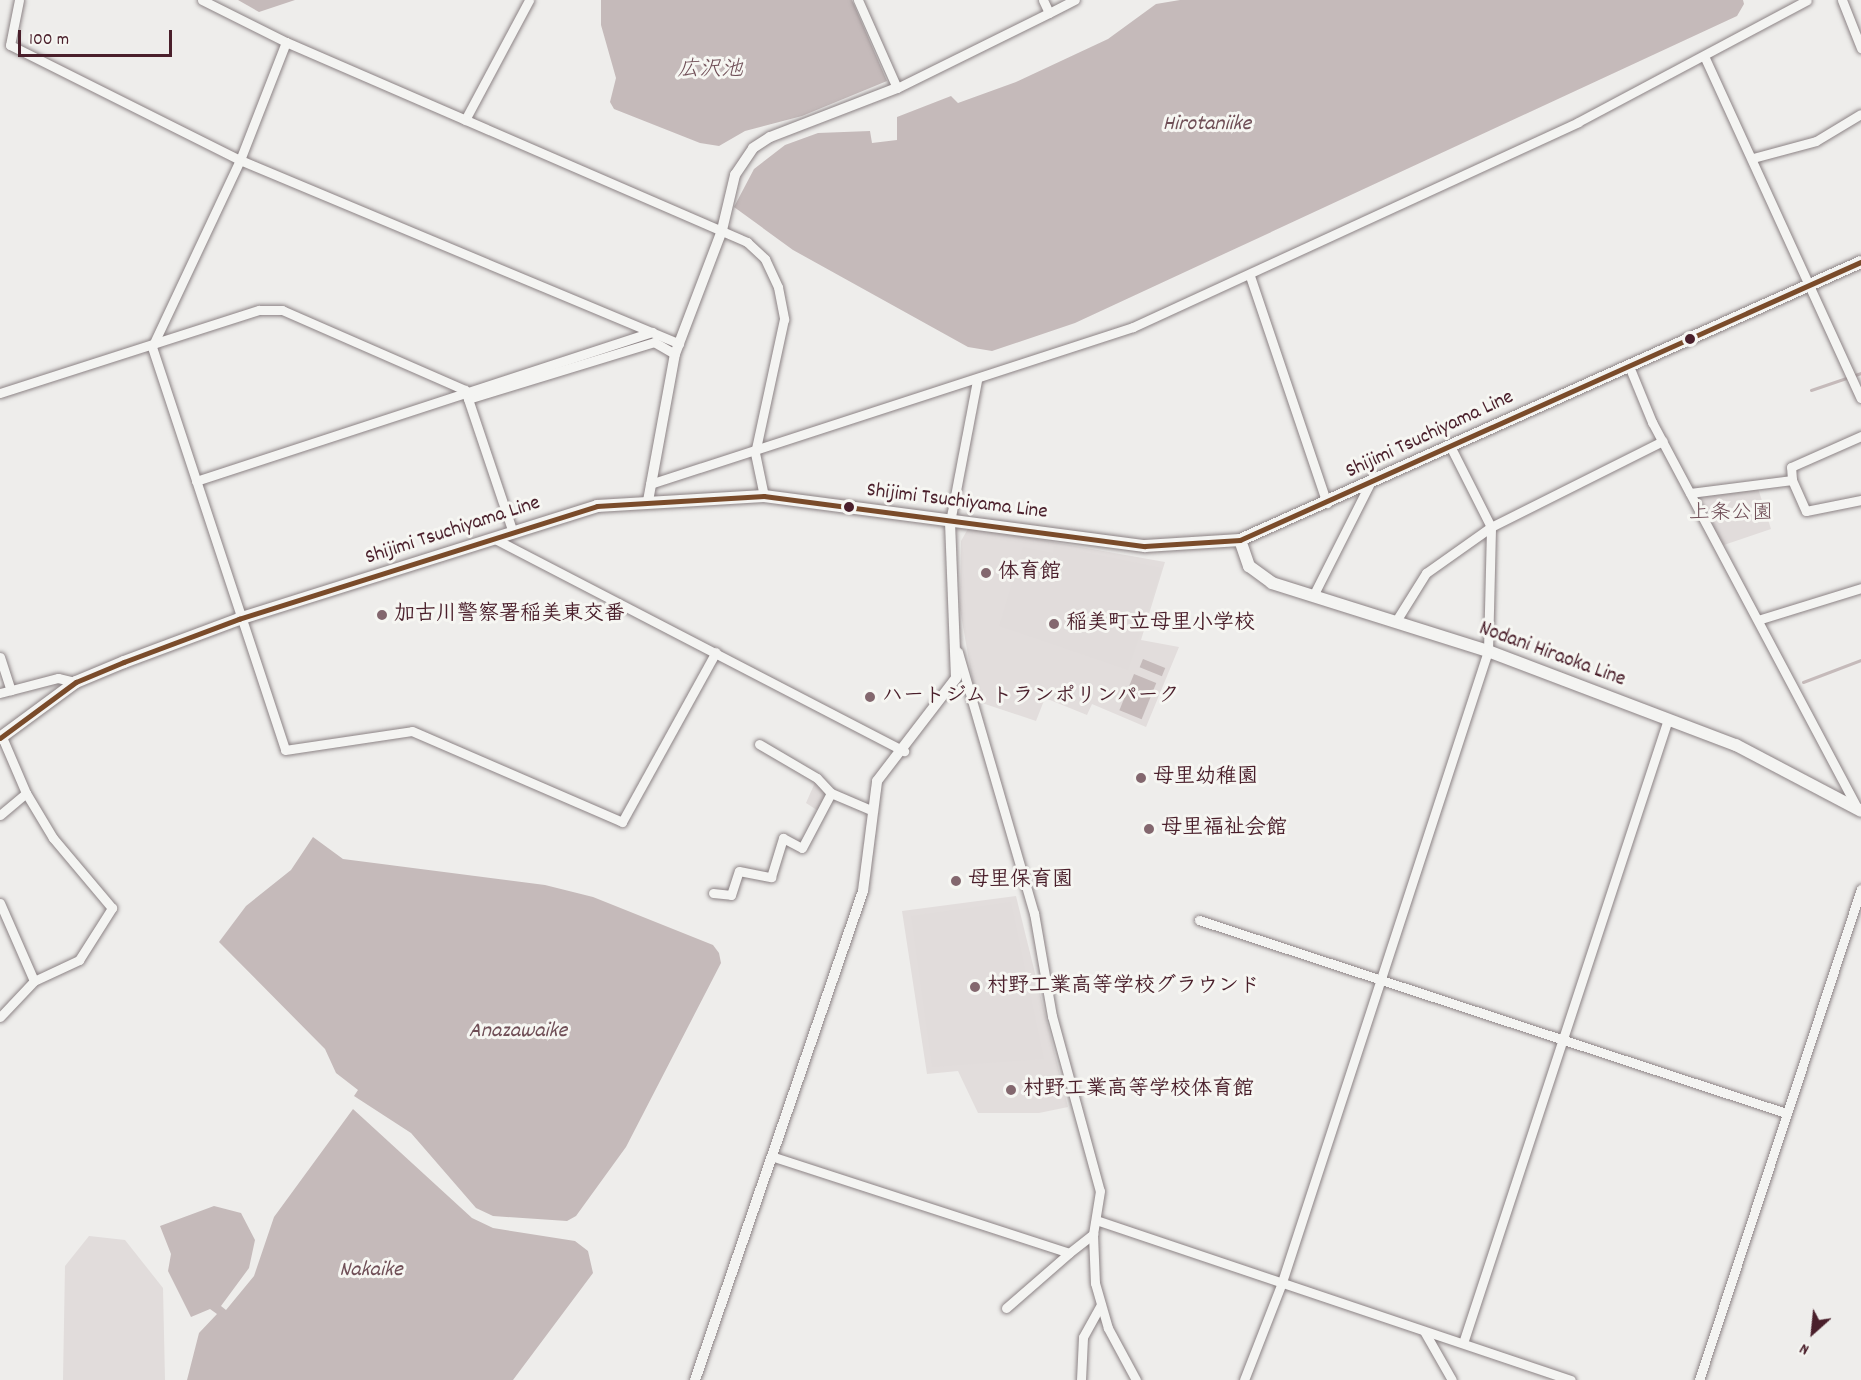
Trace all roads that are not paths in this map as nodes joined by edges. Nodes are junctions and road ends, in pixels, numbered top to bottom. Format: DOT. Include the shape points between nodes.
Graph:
graph roads {
  1 [pos="19,0"];
  2 [pos="202,0"];
  3 [pos="529,0"];
  4 [pos="858,0"];
  5 [pos="1043,0"];
  6 [pos="1075,0"];
  7 [pos="1807,0"];
  8 [pos="1842,0"];
  9 [pos="1049,13"];
  10 [pos="286,42"];
  11 [pos="1861,48"];
  12 [pos="1705,58"];
  13 [pos="897,88"];
  14 [pos="1861,114"];
  15 [pos="465,120"];
  16 [pos="1753,158"];
  17 [pos="240,160"];
  18 [pos="722,230"];
  19 [pos="1861,262"];
  20 [pos="1250,276"];
  21 [pos="1806,287"];
  22 [pos="651,332"];
  23 [pos="152,347"];
  24 [pos="677,349"];
  25 [pos="1629,366"];
  26 [pos="977,381"];
  27 [pos="0,393"];
  28 [pos="467,395"];
  29 [pos="1861,398"];
  30 [pos="1861,436"];
  31 [pos="1663,441"];
  32 [pos="1450,446"];
  33 [pos="755,453"];
  34 [pos="1792,480"];
  35 [pos="196,481"];
  36 [pos="650,484"];
  37 [pos="1369,485"];
  38 [pos="1690,493"];
  39 [pos="764,496"];
  40 [pos="1861,500"];
  41 [pos="648,501"];
  42 [pos="1327,503"];
  43 [pos="950,522"];
  44 [pos="1491,527"];
  45 [pos="513,532"];
  46 [pos="495,539"];
  47 [pos="1240,540"];
  48 [pos="1861,588"];
  49 [pos="1313,596"];
  50 [pos="239,619"];
  51 [pos="1761,619"];
  52 [pos="1396,621"];
  53 [pos="1488,651"];
  54 [pos="716,652"];
  55 [pos="958,652"];
  56 [pos="0,657"];
  57 [pos="76,682"];
  58 [pos="11,690"];
  59 [pos="0,693"];
  60 [pos="1668,719"];
  61 [pos="1,738"];
  62 [pos="759,744"];
  63 [pos="904,751"];
  64 [pos="26,793"];
  65 [pos="831,793"];
  66 [pos="871,810"];
  67 [pos="1859,810"];
  68 [pos="0,815"];
  69 [pos="1861,889"];
  70 [pos="713,893"];
  71 [pos="0,903"];
  72 [pos="1199,920"];
  73 [pos="1381,980"];
  74 [pos="34,981"];
  75 [pos="0,1017"];
  76 [pos="1563,1039"];
  77 [pos="1786,1113"];
  78 [pos="771,1156"];
  79 [pos="1095,1220"];
  80 [pos="1093,1234"];
  81 [pos="1069,1253"];
  82 [pos="1281,1285"];
  83 [pos="1101,1305"];
  84 [pos="1006,1308"];
  85 [pos="1424,1331"];
  86 [pos="1463,1343"];
  87 [pos="695,1380"];
  88 [pos="1081,1380"];
  89 [pos="1136,1380"];
  90 [pos="1244,1380"];
  91 [pos="1452,1380"];
  92 [pos="1571,1380"];
  93 [pos="1699,1380"];
  1 -- 17 [label="street" via="10,45"];
  2 -- 10 [label="street"];
  3 -- 15 [label="street"];
  4 -- 13 [label="street"];
  5 -- 9 [label="street"];
  6 -- 9 [label="street"];
  7 -- 12 [label="street"];
  8 -- 11 [label="street"];
  9 -- 13 [label="street"];
  10 -- 15 [label="street"];
  10 -- 17 [label="street"];
  12 -- 16 [label="street"];
  12 -- 20 [label="street"];
  13 -- 18 [label="street" via="753,148 728,188"];
  14 -- 16 [label="street" via="1816,141"];
  15 -- 18 [label="street"];
  16 -- 21 [label="street"];
  17 -- 22 [label="street"];
  17 -- 23 [label="street"];
  18 -- 24 [label="street"];
  18 -- 33 [label="street" via="765,259 778,287 784,319"];
  19 -- 21 [label="main road, Shijimi Tsuchiyama Line"];
  20 -- 26 [label="street" via="1133,327"];
  20 -- 42 [label="street"];
  21 -- 25 [label="main road, Shijimi Tsuchiyama Line"];
  21 -- 29 [label="street"];
  22 -- 24 [label="street"];
  22 -- 28 [label="street"];
  23 -- 27 [label="street"];
  23 -- 28 [label="street" via="259,310 282,310"];
  23 -- 35 [label="street"];
  24 -- 28 [label="street" via="654,342"];
  24 -- 36 [label="street"];
  25 -- 31 [label="street"];
  25 -- 32 [label="main road, Shijimi Tsuchiyama Line"];
  26 -- 33 [label="street" via="844,418"];
  26 -- 43 [label="street"];
  28 -- 35 [label="street"];
  28 -- 45 [label="street"];
  30 -- 34 [label="street" via="1791,467"];
  31 -- 38 [label="street"];
  31 -- 44 [label="street"];
  32 -- 37 [label="main road, Shijimi Tsuchiyama Line"];
  32 -- 44 [label="street"];
  33 -- 36 [label="street"];
  33 -- 39 [label="street"];
  34 -- 38 [label="street"];
  34 -- 40 [label="street" via="1806,511"];
  35 -- 50 [label="street"];
  36 -- 41 [label="street"];
  37 -- 42 [label="main road, Shijimi Tsuchiyama Line"];
  37 -- 49 [label="street"];
  38 -- 51 [label="street"];
  39 -- 41 [label="main road, Shijimi Tsuchiyama Line"];
  39 -- 43 [label="main road, Shijimi Tsuchiyama Line"];
  41 -- 45 [label="main road, Shijimi Tsuchiyama Line" via="597,506"];
  42 -- 47 [label="main road, Shijimi Tsuchiyama Line"];
  43 -- 47 [label="main road, Shijimi Tsuchiyama Line" via="1145,546"];
  43 -- 55 [label="street"];
  44 -- 52 [label="street" via="1426,573"];
  44 -- 53 [label="street"];
  45 -- 46 [label="main road, Shijimi Tsuchiyama Line"];
  46 -- 50 [label="main road, Shijimi Tsuchiyama Line"];
  46 -- 54 [label="street"];
  47 -- 49 [label="main road, Nodani Hiraoka Line" via="1249,566 1260,576"];
  48 -- 51 [label="street"];
  49 -- 52 [label="main road, Nodani Hiraoka Line"];
  50 -- 54 [label="street" via="285,750 412,731 622,822"];
  50 -- 57 [label="main road, Shijimi Tsuchiyama Line"];
  51 -- 67 [label="street"];
  52 -- 53 [label="main road, Nodani Hiraoka Line"];
  53 -- 60 [label="main road, Nodani Hiraoka Line"];
  53 -- 73 [label="street"];
  54 -- 63 [label="street"];
  55 -- 63 [label="street" via="956,678"];
  55 -- 79 [label="street" via="1034,913 1054,1027 1100,1191"];
  56 -- 58 [label="street"];
  57 -- 58 [label="street" via="58,678"];
  57 -- 61 [label="main road, Shijimi Tsuchiyama Line"];
  58 -- 59 [label="street"];
  60 -- 67 [label="main road, Nodani Hiraoka Line" via="1768,760"];
  60 -- 76 [label="street"];
  61 -- 64 [label="street"];
  62 -- 65 [label="street" via="817,778"];
  63 -- 66 [label="street" via="877,782"];
  64 -- 68 [label="street"];
  64 -- 74 [label="street" via="53,838 112,908 79,960"];
  65 -- 66 [label="street"];
  65 -- 70 [label="street" via="802,848 783,838 771,877 739,871 731,895"];
  66 -- 78 [label="street" via="863,891"];
  69 -- 77 [label="street"];
  71 -- 74 [label="street"];
  72 -- 73 [label="street"];
  73 -- 76 [label="street"];
  73 -- 82 [label="street"];
  74 -- 75 [label="street"];
  76 -- 77 [label="street"];
  76 -- 86 [label="street"];
  77 -- 93 [label="street"];
  78 -- 81 [label="street"];
  78 -- 87 [label="street"];
  79 -- 80 [label="street"];
  79 -- 82 [label="street"];
  80 -- 81 [label="street"];
  80 -- 83 [label="street"];
  81 -- 84 [label="street"];
  82 -- 85 [label="street"];
  82 -- 90 [label="street"];
  83 -- 88 [label="street" via="1083,1337"];
  83 -- 89 [label="street"];
  85 -- 86 [label="street"];
  85 -- 91 [label="street"];
  86 -- 92 [label="street"];
}
